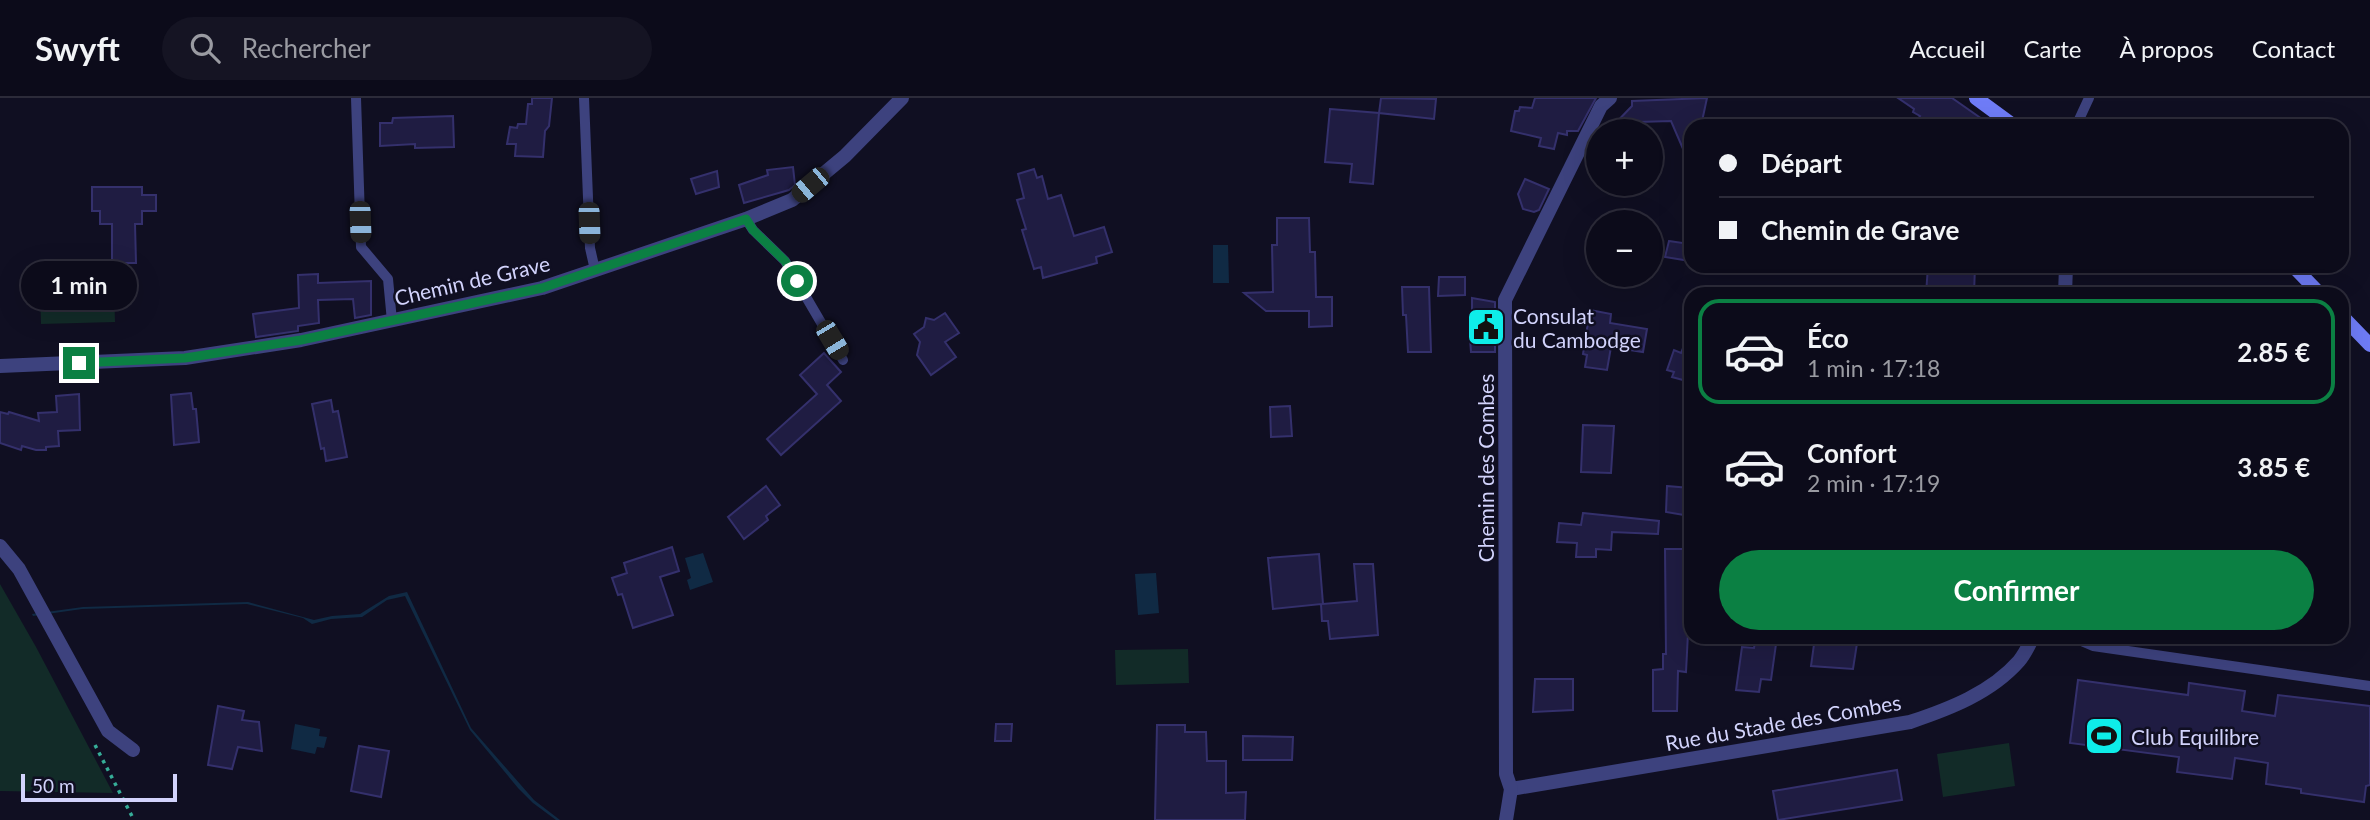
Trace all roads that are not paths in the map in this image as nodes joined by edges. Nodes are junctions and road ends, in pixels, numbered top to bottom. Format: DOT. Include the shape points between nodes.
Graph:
graph roads {
  1 [pos="356,98"];
  2 [pos="584,98"];
  3 [pos="902,98"];
  4 [pos="1610,98"];
  5 [pos="1976,98"];
  6 [pos="2089,98"];
  7 [pos="2004,119"];
  8 [pos="2079,119"];
  9 [pos="746,219"];
  10 [pos="595,270"];
  11 [pos="2300,273"];
  12 [pos="2313,287"];
  13 [pos="392,321"];
  14 [pos="2349,323"];
  15 [pos="2370,345"];
  16 [pos="843,359"];
  17 [pos="0,366"];
  18 [pos="0,546"];
  19 [pos="2030,644"];
  20 [pos="2088,644"];
  21 [pos="2370,686"];
  22 [pos="133,750"];
  23 [pos="1511,789"];
  24 [pos="1506,820"];
  1 -- 13 [label="lane" via="361,247 388,279"];
  2 -- 10 [label="lane" via="590,248"];
  3 -- 9 [label="street, Chemin de Grave" via="845,156 792,200"];
  4 -- 23 [label="street, Chemin des Combes" via="1601,106 1505,300 1506,774"];
  5 -- 7 [label="main road"];
  6 -- 8 [label="lane"];
  9 -- 10 [label="street, Chemin de Grave"];
  9 -- 16 [label="lane" via="785,261"];
  10 -- 13 [label="street, Chemin de Grave" via="542,288"];
  11 -- 12 [label="main road"];
  13 -- 17 [label="street, Chemin de Grave" via="185,358"];
  14 -- 15 [label="main road"];
  18 -- 22 [label="street" via="19,569 108,731"];
  19 -- 23 [label="street, Rue du Stade des Combes" via="2021,660 1993,685 1944,711 1910,722"];
  20 -- 21 [label="lane"];
  23 -- 24 [label="street, Chemin des Combes"];
}
